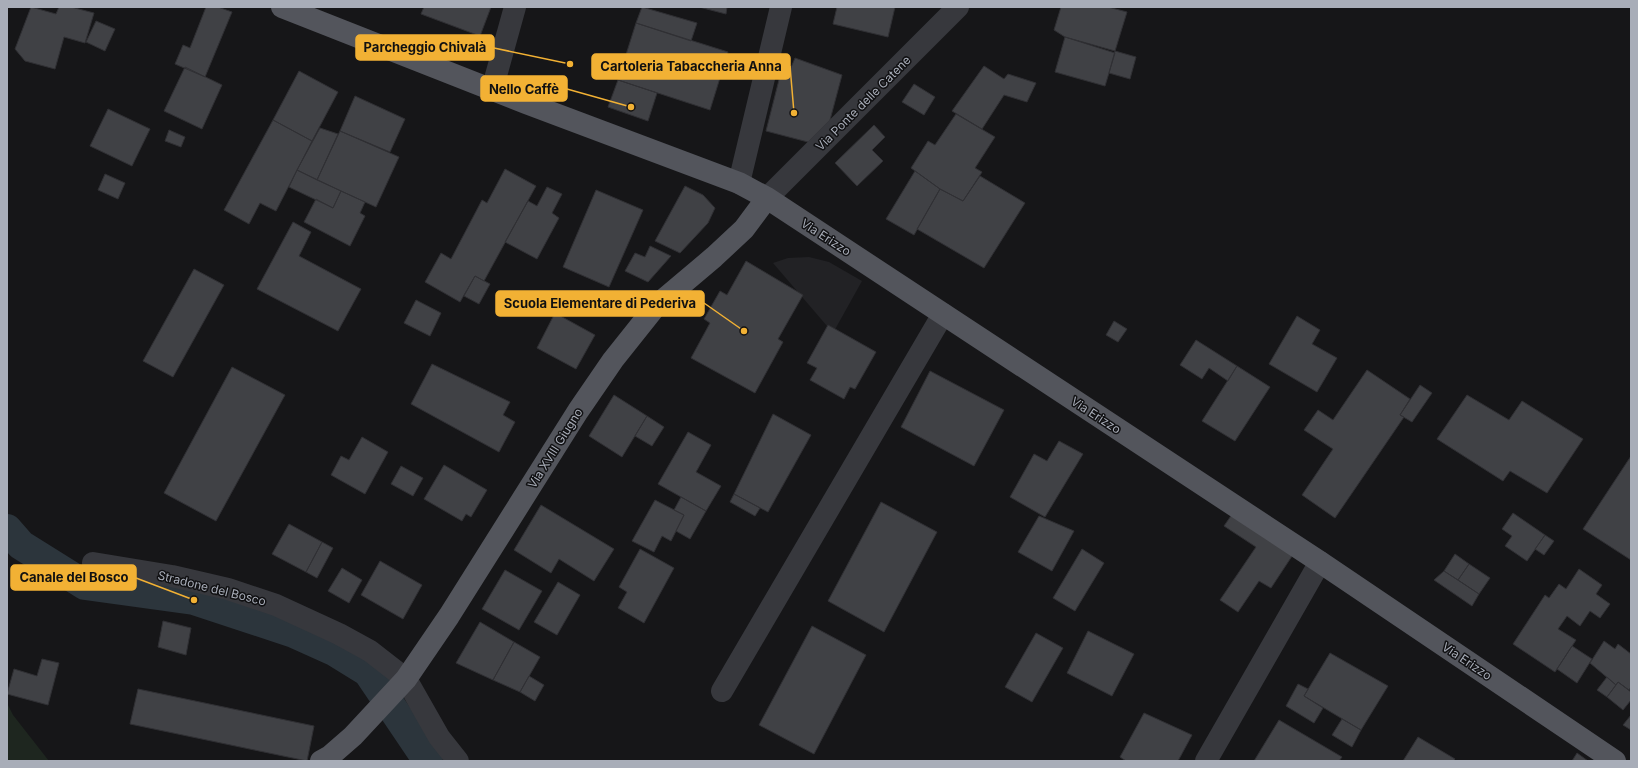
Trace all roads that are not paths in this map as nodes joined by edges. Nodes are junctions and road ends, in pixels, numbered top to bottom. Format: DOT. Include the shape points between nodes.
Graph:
graph roads {
  1 [pos="282,7"];
  2 [pos="514,7"];
  3 [pos="781,7"];
  4 [pos="958,7"];
  5 [pos="492,90"];
  6 [pos="740,183"];
  7 [pos="767,198"];
  8 [pos="943,314"];
  9 [pos="1320,562"];
  10 [pos="93,563"];
  11 [pos="401,685"];
  12 [pos="722,692"];
  13 [pos="321,761"];
  14 [pos="458,761"];
  15 [pos="1206,761"];
  16 [pos="1615,761"];
  1 -- 5 [label="main road, Via Erizzo"];
  2 -- 5 [label="street"];
  3 -- 6 [label="street"];
  4 -- 7 [label="street, Via Ponte delle Catene"];
  5 -- 6 [label="main road, Via Erizzo"];
  6 -- 7 [label="main road, Via Erizzo"];
  7 -- 8 [label="main road, Via Erizzo"];
  7 -- 11 [label="main road, Via XVIII Giugno" via="744,229 656,306 614,360 578,411 449,616"];
  8 -- 9 [label="main road, Via Erizzo"];
  8 -- 12 [label="street"];
  9 -- 15 [label="street"];
  9 -- 16 [label="main road, Via Erizzo"];
  10 -- 11 [label="street, Stradone del Bosco" via="172,576 228,589 276,605 340,634 370,651"];
  11 -- 13 [label="main road, Via XVIII Giugno" via="349,740"];
  11 -- 14 [label="street, Stradone del Bosco"];
}
